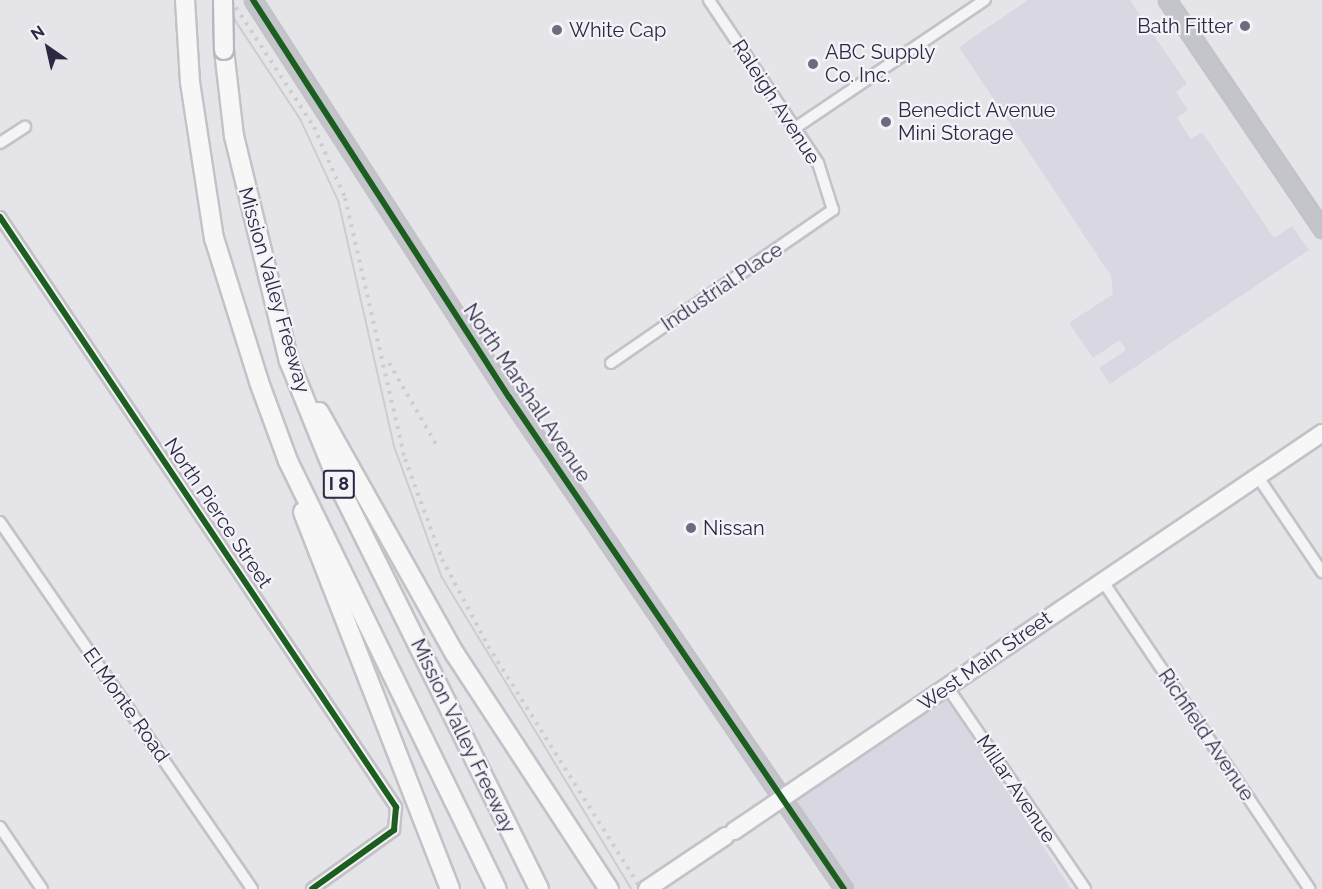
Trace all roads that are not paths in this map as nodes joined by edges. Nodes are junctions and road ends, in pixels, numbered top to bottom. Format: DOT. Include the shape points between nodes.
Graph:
graph roads {
  1 [pos="223,0"];
  2 [pos="253,0"];
  3 [pos="709,0"];
  4 [pos="985,0"];
  5 [pos="1167,0"];
  6 [pos="185,1"];
  7 [pos="25,126"];
  8 [pos="795,128"];
  9 [pos="0,143"];
  10 [pos="833,210"];
  11 [pos="0,217"];
  12 [pos="1322,229"];
  13 [pos="289,361"];
  14 [pos="611,363"];
  15 [pos="1322,433"];
  16 [pos="288,461"];
  17 [pos="1258,477"];
  18 [pos="0,522"];
  19 [pos="1322,572"];
  20 [pos="1102,580"];
  21 [pos="948,688"];
  22 [pos="783,797"];
  23 [pos="0,827"];
  24 [pos="42,889"];
  25 [pos="252,889"];
  26 [pos="312,889"];
  27 [pos="450,889"];
  28 [pos="497,889"];
  29 [pos="539,889"];
  30 [pos="609,889"];
  31 [pos="647,889"];
  32 [pos="844,889"];
  33 [pos="1085,889"];
  34 [pos="1310,889"];
  1 -- 13 [label="highway, Mission Valley Freeway / I 8, bridge" via="224,50 234,136"];
  2 -- 22 [label="main road, North Marshall Avenue" via="509,398"];
  3 -- 8 [label="street, Raleigh Avenue"];
  4 -- 8 [label="street"];
  5 -- 12 [label="main road"];
  6 -- 16 [label="highway, Mission Valley Freeway / I 8" via="190,82 214,238"];
  7 -- 9 [label="street"];
  8 -- 10 [label="street, Raleigh Avenue" via="818,163"];
  10 -- 14 [label="street, Industrial Place"];
  11 -- 26 [label="street, North Pierce Street" via="396,807 394,830"];
  13 -- 29 [label="highway, Mission Valley Freeway / I 8" via="343,494"];
  13 -- 30 [label="highway" via="456,654"];
  15 -- 17 [label="main road, West Main Street"];
  16 -- 27 [label="highway" via="316,555"];
  16 -- 28 [label="highway, Mission Valley Freeway / I 8"];
  17 -- 19 [label="street"];
  17 -- 20 [label="main road, West Main Street"];
  18 -- 25 [label="street, El Monte Road"];
  20 -- 21 [label="main road, West Main Street"];
  20 -- 34 [label="street, Richfield Avenue"];
  21 -- 22 [label="main road, West Main Street"];
  21 -- 33 [label="street, Millar Avenue"];
  22 -- 31 [label="main road, West Main Street"];
  22 -- 32 [label="main road, North Marshall Avenue"];
  23 -- 24 [label="street"];
}
